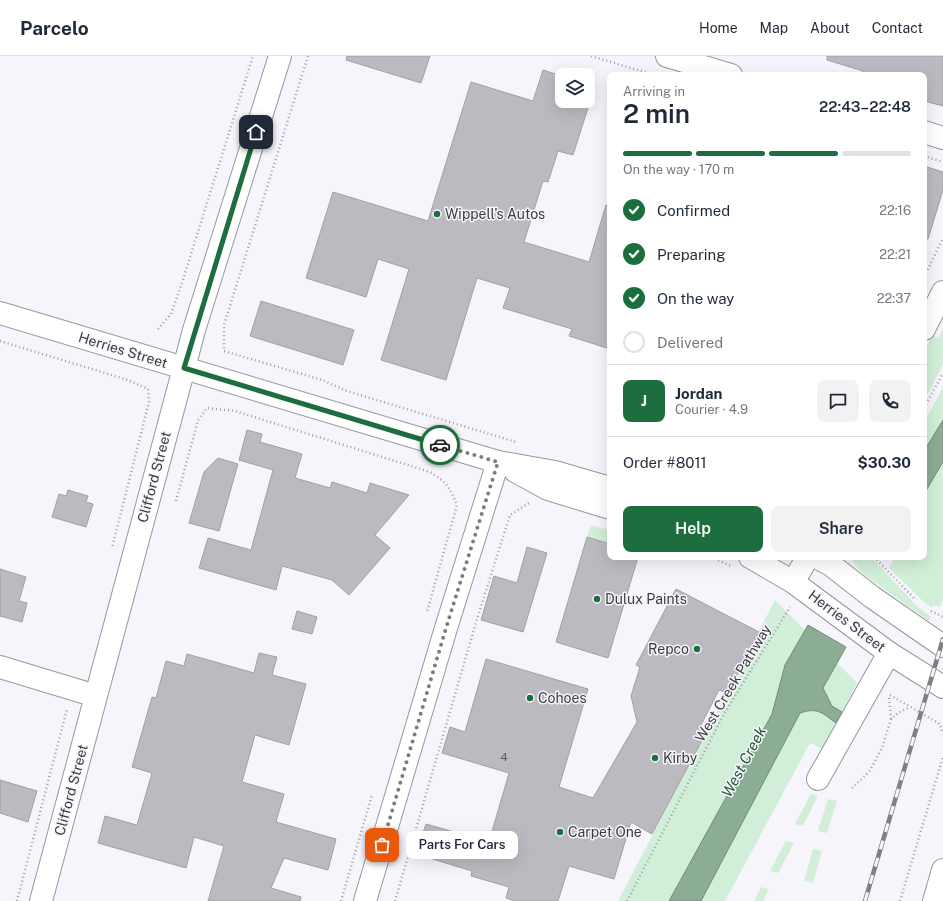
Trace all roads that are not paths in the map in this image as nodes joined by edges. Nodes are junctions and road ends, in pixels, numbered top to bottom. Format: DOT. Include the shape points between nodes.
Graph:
graph roads {
  1 [pos="280,56"];
  2 [pos="667,56"];
  3 [pos="721,72"];
  4 [pos="927,133"];
  5 [pos="943,138"];
  6 [pos="943,292"];
  7 [pos="0,313"];
  8 [pos="927,323"];
  9 [pos="184,368"];
  10 [pos="498,462"];
  11 [pos="607,487"];
  12 [pos="607,507"];
  13 [pos="755,560"];
  14 [pos="806,560"];
  15 [pos="822,560"];
  16 [pos="793,582"];
  17 [pos="943,646"];
  18 [pos="889,653"];
  19 [pos="0,667"];
  20 [pos="943,688"];
  21 [pos="96,696"];
  22 [pos="818,779"];
  23 [pos="943,870"];
  24 [pos="41,901"];
  25 [pos="365,901"];
  26 [pos="934,901"];
  1 -- 9 [label="main road, Clifford Street"];
  2 -- 3 [label="main road"];
  4 -- 5 [label="main road"];
  6 -- 8 [label="main road"];
  7 -- 9 [label="main road, Herries Street"];
  9 -- 10 [label="main road, Herries Street"];
  9 -- 21 [label="main road, Clifford Street"];
  10 -- 11 [label="main road, Herries Street" via="555,472"];
  10 -- 12 [label="main road, Herries Street" via="548,488"];
  10 -- 25 [label="main road"];
  13 -- 16 [label="main road, Herries Street"];
  14 -- 16 [label="main road"];
  15 -- 17 [label="main road"];
  16 -- 18 [label="main road, Herries Street"];
  18 -- 20 [label="main road, Herries Street"];
  18 -- 22 [label="main road"];
  19 -- 21 [label="main road"];
  21 -- 24 [label="main road, Clifford Street"];
  23 -- 26 [label="main road"];
}
